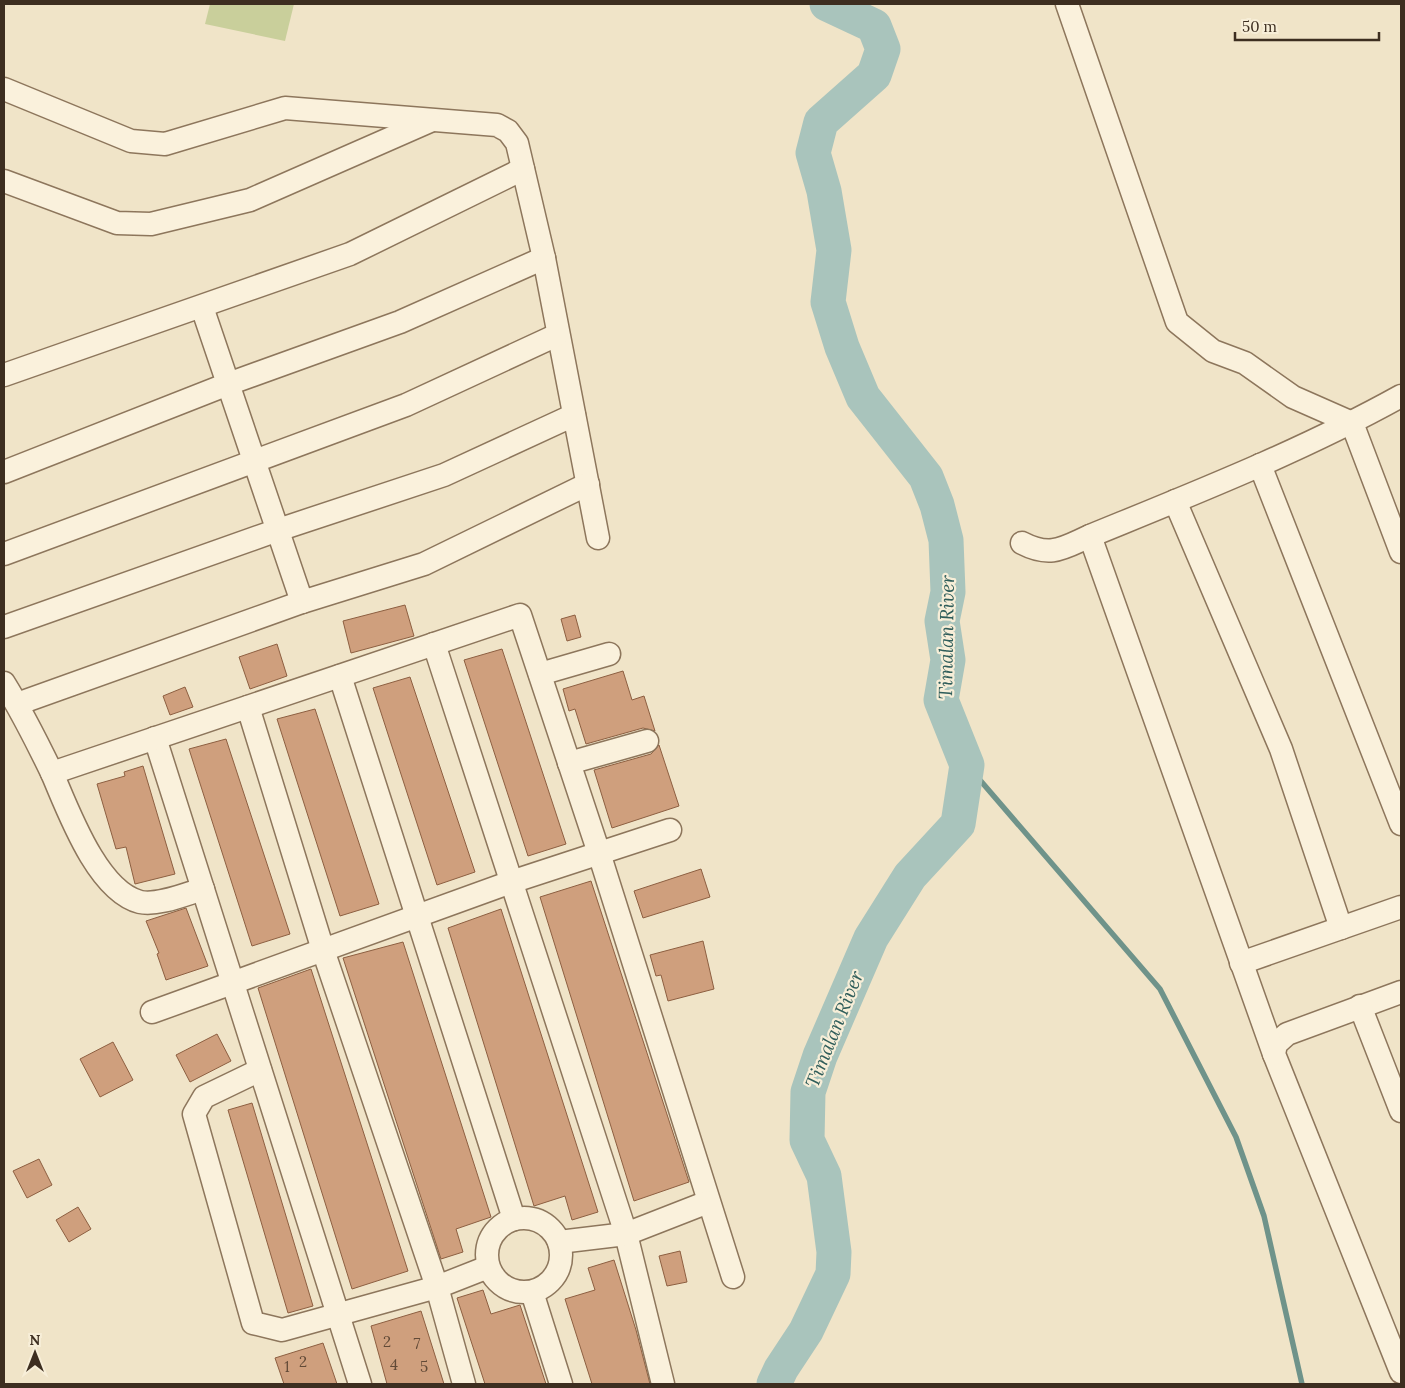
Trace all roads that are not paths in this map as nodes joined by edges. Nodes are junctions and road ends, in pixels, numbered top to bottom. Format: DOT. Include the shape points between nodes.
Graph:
graph roads {
  1 [pos="1067,4"];
  2 [pos="4,89"];
  3 [pos="433,120"];
  4 [pos="523,169"];
  5 [pos="4,181"];
  6 [pos="544,258"];
  7 [pos="202,306"];
  8 [pos="557,335"];
  9 [pos="4,375"];
  10 [pos="228,384"];
  11 [pos="1401,396"];
  12 [pos="574,415"];
  13 [pos="1352,424"];
  14 [pos="255,462"];
  15 [pos="1260,465"];
  16 [pos="4,472"];
  17 [pos="588,484"];
  18 [pos="1175,501"];
  19 [pos="278,530"];
  20 [pos="1090,536"];
  21 [pos="598,538"];
  22 [pos="1022,543"];
  23 [pos="1401,552"];
  24 [pos="4,554"];
  25 [pos="302,602"];
  26 [pos="4,627"];
  27 [pos="434,644"];
  28 [pos="609,654"];
  29 [pos="540,674"];
  30 [pos="340,676"];
  31 [pos="4,683"];
  32 [pos="18,704"];
  33 [pos="248,707"];
  34 [pos="155,738"];
  35 [pos="646,741"];
  36 [pos="569,763"];
  37 [pos="52,774"];
  38 [pos="1401,824"];
  39 [pos="670,830"];
  40 [pos="599,853"];
  41 [pos="511,882"];
  42 [pos="203,889"];
  43 [pos="1401,907"];
  44 [pos="416,916"];
  45 [pos="1341,928"];
  46 [pos="323,950"];
  47 [pos="1241,963"];
  48 [pos="233,983"];
  49 [pos="1401,992"];
  50 [pos="1360,1006"];
  51 [pos="152,1012"];
  52 [pos="1274,1054"];
  53 [pos="260,1070"];
  54 [pos="1401,1111"];
  55 [pos="708,1202"];
  56 [pos="514,1219"];
  57 [pos="626,1234"];
  58 [pos="559,1242"];
  59 [pos="488,1266"];
  60 [pos="732,1277"];
  61 [pos="437,1287"];
  62 [pos="532,1292"];
  63 [pos="338,1314"];
  64 [pos="1401,1372"];
  65 [pos="360,1384"];
  66 [pos="464,1384"];
  67 [pos="562,1384"];
  68 [pos="663,1384"];
  1 -- 13 [label="street" via="1177,322 1213,351 1245,363 1293,397"];
  2 -- 3 [label="street" via="131,142 165,144 285,108"];
  3 -- 4 [label="street" via="497,124 508,131 517,143"];
  3 -- 5 [label="street" via="250,200 151,224 117,223"];
  4 -- 6 [label="street"];
  4 -- 7 [label="street" via="350,254"];
  6 -- 8 [label="street"];
  6 -- 10 [label="street" via="400,322"];
  7 -- 9 [label="street"];
  7 -- 10 [label="street"];
  8 -- 12 [label="street"];
  8 -- 14 [label="street" via="406,405"];
  10 -- 14 [label="street"];
  10 -- 16 [label="street"];
  11 -- 13 [label="street"];
  12 -- 17 [label="street"];
  12 -- 19 [label="street" via="444,475"];
  13 -- 15 [label="street"];
  13 -- 23 [label="street"];
  14 -- 19 [label="street"];
  14 -- 24 [label="street"];
  15 -- 18 [label="street"];
  15 -- 38 [label="street"];
  17 -- 21 [label="street"];
  17 -- 25 [label="street" via="424,564"];
  18 -- 20 [label="street"];
  18 -- 45 [label="street" via="1281,748"];
  19 -- 25 [label="street"];
  19 -- 26 [label="street"];
  20 -- 22 [label="street" via="1059,550 1043,552"];
  20 -- 47 [label="street"];
  25 -- 32 [label="street"];
  27 -- 29 [label="street" via="520,615"];
  27 -- 30 [label="street"];
  27 -- 41 [label="street"];
  28 -- 29 [label="street"];
  29 -- 36 [label="street"];
  30 -- 33 [label="street"];
  30 -- 44 [label="street"];
  31 -- 32 [label="street"];
  32 -- 37 [label="street"];
  33 -- 34 [label="street"];
  33 -- 46 [label="street"];
  34 -- 37 [label="street"];
  34 -- 42 [label="street"];
  35 -- 36 [label="street"];
  36 -- 40 [label="street"];
  37 -- 42 [label="street" via="71,819 102,874 124,894 140,902 164,900"];
  39 -- 40 [label="street"];
  40 -- 41 [label="street"];
  40 -- 55 [label="street"];
  41 -- 44 [label="street"];
  41 -- 57 [label="street"];
  42 -- 48 [label="street"];
  43 -- 45 [label="street"];
  44 -- 46 [label="street"];
  44 -- 56 [label="street"];
  45 -- 47 [label="street"];
  46 -- 48 [label="street"];
  46 -- 61 [label="street"];
  47 -- 52 [label="street"];
  48 -- 51 [label="street"];
  48 -- 53 [label="street"];
  49 -- 50 [label="street"];
  50 -- 52 [label="street" via="1287,1034 1276,1044"];
  50 -- 54 [label="street"];
  52 -- 64 [label="street"];
  53 -- 63 [label="street"];
  53 -- 63 [label="street" via="204,1097 194,1114 253,1323 282,1330"];
  55 -- 57 [label="street"];
  55 -- 60 [label="street"];
  56 -- 58 [label="street" via="532,1219 549,1227"];
  56 -- 59 [label="street" via="496,1230 487,1247"];
  57 -- 58 [label="street"];
  57 -- 68 [label="street"];
  58 -- 62 [label="street" via="561,1263 551,1282"];
  59 -- 61 [label="street"];
  59 -- 62 [label="street" via="498,1282 514,1291"];
  61 -- 63 [label="street"];
  61 -- 66 [label="street"];
  62 -- 67 [label="street"];
  63 -- 65 [label="street"];
}
